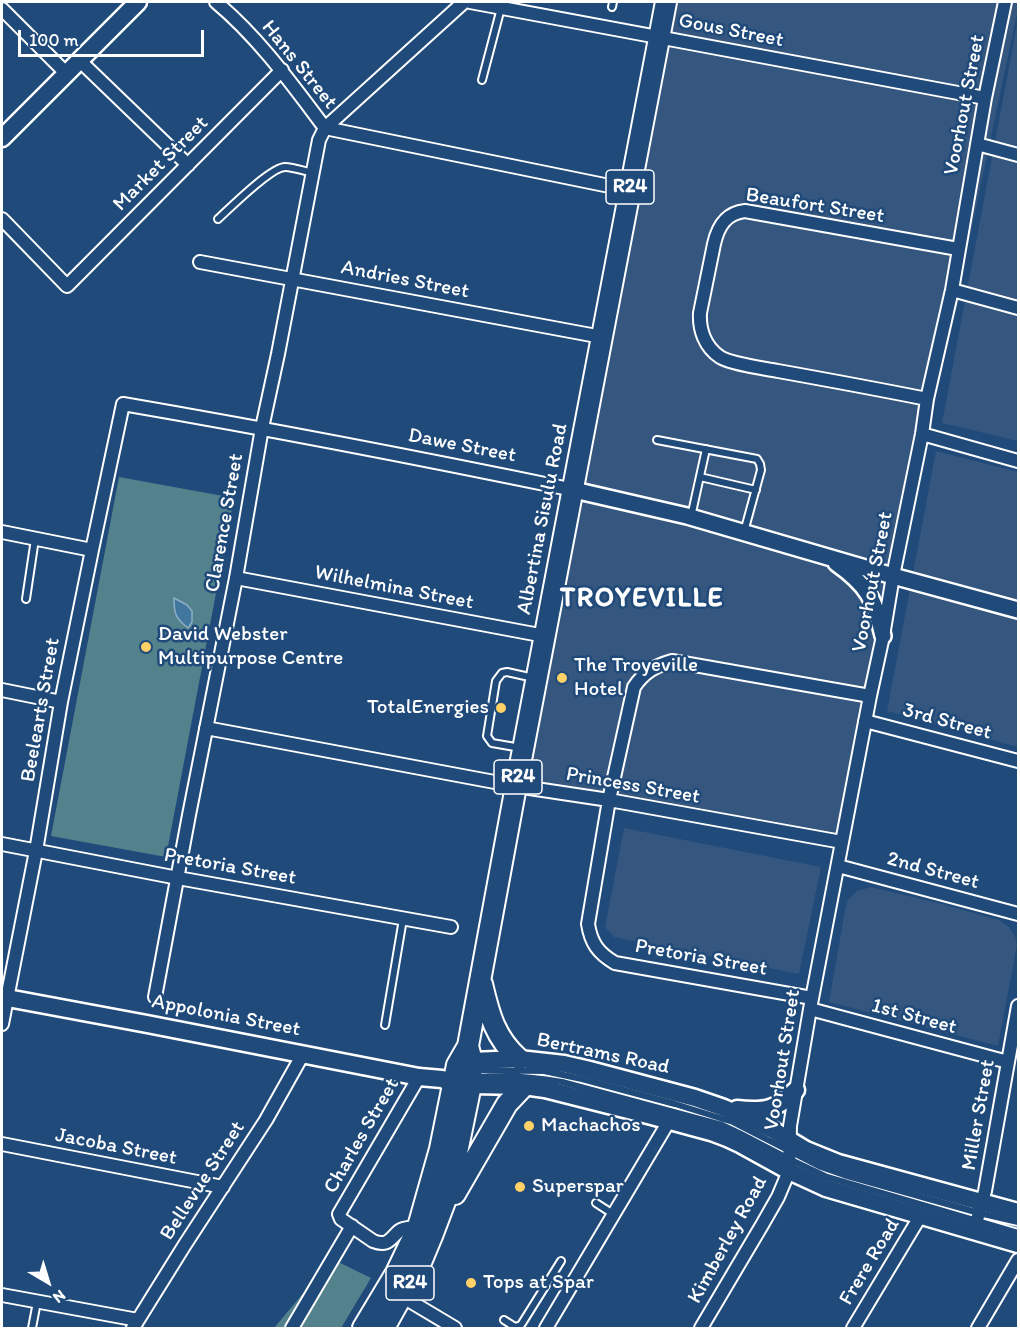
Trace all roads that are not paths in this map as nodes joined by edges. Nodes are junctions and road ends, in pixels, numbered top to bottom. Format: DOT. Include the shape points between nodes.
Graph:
graph roads {
  1 [pos="138,2"];
  2 [pos="216,2"];
  3 [pos="464,2"];
  4 [pos="470,2"];
  5 [pos="666,2"];
  6 [pos="1006,2"];
  7 [pos="1018,4"];
  8 [pos="501,7"];
  9 [pos="2,9"];
  10 [pos="660,38"];
  11 [pos="79,60"];
  12 [pos="282,70"];
  13 [pos="66,73"];
  14 [pos="482,80"];
  15 [pos="985,98"];
  16 [pos="325,128"];
  17 [pos="2,138"];
  18 [pos="977,144"];
  19 [pos="1018,155"];
  20 [pos="188,165"];
  21 [pos="312,173"];
  22 [pos="629,190"];
  23 [pos="2,219"];
  24 [pos="218,219"];
  25 [pos="958,249"];
  26 [pos="200,262"];
  27 [pos="292,278"];
  28 [pos="952,290"];
  29 [pos="1018,308"];
  30 [pos="602,337"];
  31 [pos="927,399"];
  32 [pos="123,404"];
  33 [pos="262,428"];
  34 [pos="922,434"];
  35 [pos="657,440"];
  36 [pos="706,449"];
  37 [pos="1018,461"];
  38 [pos="700,477"];
  39 [pos="574,490"];
  40 [pos="756,490"];
  41 [pos="691,518"];
  42 [pos="2,532"];
  43 [pos="744,532"];
  44 [pos="35,539"];
  45 [pos="92,550"];
  46 [pos="829,558"];
  47 [pos="893,576"];
  48 [pos="236,578"];
  49 [pos="26,599"];
  50 [pos="1018,610"];
  51 [pos="545,636"];
  52 [pos="883,636"];
  53 [pos="537,679"];
  54 [pos="2,690"];
  55 [pos="870,696"];
  56 [pos="61,702"];
  57 [pos="865,721"];
  58 [pos="206,728"];
  59 [pos="524,749"];
  60 [pos="1018,761"];
  61 [pos="516,786"];
  62 [pos="609,800"];
  63 [pos="842,842"];
  64 [pos="2,844"];
  65 [pos="36,851"];
  66 [pos="838,866"];
  67 [pos="178,878"];
  68 [pos="1018,914"];
  69 [pos="403,918"];
  70 [pos="451,927"];
  71 [pos="480,979"];
  72 [pos="4,997"];
  73 [pos="155,997"];
  74 [pos="811,1003"];
  75 [pos="1018,1006"];
  76 [pos="2,1024"];
  77 [pos="385,1025"];
  78 [pos="303,1054"];
  79 [pos="519,1059"];
  80 [pos="1008,1062"];
  81 [pos="461,1072"];
  82 [pos="418,1077"];
  83 [pos="524,1086"];
  84 [pos="796,1090"];
  85 [pos="724,1108"];
  86 [pos="669,1121"];
  87 [pos="2,1144"];
  88 [pos="789,1155"];
  89 [pos="223,1187"];
  90 [pos="596,1203"];
  91 [pos="1018,1212"];
  92 [pos="613,1214"];
  93 [pos="921,1215"];
  94 [pos="978,1217"];
  95 [pos="1018,1222"];
  96 [pos="352,1226"];
  97 [pos="425,1232"];
  98 [pos="1018,1233"];
  99 [pos="1018,1244"];
  100 [pos="1018,1260"];
  101 [pos="561,1261"];
  102 [pos="2,1295"];
  103 [pos="403,1297"];
  104 [pos="37,1302"];
  105 [pos="504,1320"];
  106 [pos="136,1324"];
  107 [pos="32,1329"];
  108 [pos="292,1329"];
  109 [pos="363,1329"];
  110 [pos="384,1329"];
  111 [pos="455,1329"];
  112 [pos="546,1329"];
  113 [pos="701,1329"];
  114 [pos="853,1329"];
  115 [pos="978,1329"];
  1 -- 11 [label="main road"];
  2 -- 12 [label="street, Hans Street"];
  3 -- 16 [label="street"];
  4 -- 8 [label="street, Gous Street"];
  5 -- 10 [label="main road, Albertina Sisulu Road / R24"];
  6 -- 7 [label="street"];
  6 -- 15 [label="street, Voorhout Street"];
  8 -- 10 [label="street, Gous Street"];
  8 -- 14 [label="lane"];
  9 -- 13 [label="street"];
  10 -- 15 [label="street, Gous Street"];
  10 -- 22 [label="main road, Albertina Sisulu Road / R24"];
  11 -- 13 [label="main road"];
  11 -- 20 [label="street"];
  12 -- 16 [label="street, Hans Street"];
  12 -- 20 [label="street, Market Street"];
  13 -- 17 [label="main road"];
  15 -- 18 [label="street, Voorhout Street"];
  16 -- 21 [label="street, Clarence Street"];
  16 -- 22 [label="street"];
  18 -- 19 [label="street"];
  18 -- 25 [label="street, Voorhout Street"];
  20 -- 23 [label="street, Market Street" via="67,286"];
  21 -- 24 [label="lane" via="280,168"];
  21 -- 27 [label="street, Clarence Street"];
  22 -- 30 [label="main road, Albertina Sisulu Road / R24"];
  25 -- 28 [label="street, Voorhout Street"];
  25 -- 31 [label="street, Beaufort Street" via="745,211 734,213 716,233 700,313 702,335 713,351 727,360"];
  26 -- 27 [label="street, Andries Street"];
  27 -- 30 [label="street, Andries Street"];
  27 -- 33 [label="street, Clarence Street"];
  28 -- 29 [label="street"];
  28 -- 31 [label="street, Voorhout Street"];
  30 -- 39 [label="main road, Albertina Sisulu Road / R24"];
  31 -- 34 [label="street, Voorhout Street"];
  32 -- 33 [label="street, Dawe Street"];
  32 -- 45 [label="street, Beelearts Street"];
  33 -- 39 [label="street, Dawe Street"];
  33 -- 48 [label="street, Clarence Street"];
  34 -- 37 [label="street"];
  34 -- 47 [label="street, Voorhout Street"];
  35 -- 36 [label="lane"];
  36 -- 38 [label="lane"];
  36 -- 40 [label="lane" via="757,459 761,470"];
  38 -- 40 [label="lane"];
  38 -- 41 [label="lane"];
  39 -- 41 [label="street, Dawe Street"];
  39 -- 51 [label="main road, Albertina Sisulu Road / R24"];
  40 -- 43 [label="lane"];
  41 -- 43 [label="street, Dawe Street"];
  42 -- 44 [label="street"];
  43 -- 46 [label="street, Dawe Street"];
  44 -- 45 [label="street"];
  44 -- 49 [label="lane"];
  45 -- 56 [label="street, Beelearts Street"];
  46 -- 47 [label="street, Dawe Street"];
  46 -- 52 [label="street" via="870,595"];
  47 -- 50 [label="street, Dawe Street"];
  47 -- 52 [label="street, Voorhout Street"];
  48 -- 51 [label="street, Wilhelmina Street"];
  48 -- 58 [label="street, Clarence Street"];
  51 -- 53 [label="main road, Albertina Sisulu Road / R24"];
  52 -- 55 [label="street, Voorhout Street"];
  53 -- 59 [label="main road, Albertina Sisulu Road / R24"];
  53 -- 59 [label="lane" via="507,672 496,681 487,736 492,743"];
  54 -- 56 [label="street"];
  55 -- 57 [label="street, Voorhout Street"];
  55 -- 62 [label="street" via="672,661 661,664 649,670 634,687"];
  56 -- 65 [label="street, Beelearts Street"];
  57 -- 60 [label="street, 3rd Street"];
  57 -- 63 [label="street, Voorhout Street"];
  58 -- 61 [label="street, Princess Street"];
  58 -- 67 [label="street, Clarence Street"];
  59 -- 61 [label="main road, Albertina Sisulu Road / R24"];
  61 -- 62 [label="street, Princess Street"];
  61 -- 71 [label="main road, Albertina Sisulu Road / R24"];
  62 -- 63 [label="street, Princess Street"];
  62 -- 74 [label="street, Pretoria Street" via="588,924 601,954 615,963"];
  63 -- 66 [label="street, Voorhout Street"];
  64 -- 65 [label="street, Pretoria Street"];
  65 -- 67 [label="street, Pretoria Street"];
  65 -- 72 [label="street, Beelearts Street"];
  66 -- 68 [label="street, 2nd Street"];
  66 -- 74 [label="street, Voorhout Street"];
  67 -- 69 [label="street, Pretoria Street"];
  67 -- 73 [label="street, Clarence Street"];
  69 -- 70 [label="street, Pretoria Street"];
  69 -- 77 [label="lane"];
  71 -- 79 [label="main road" via="499,1036"];
  71 -- 81 [label="main road, Albertina Sisulu Road / R24"];
  72 -- 76 [label="street, Beelearts Street"];
  72 -- 78 [label="main road, Appolonia Street"];
  74 -- 80 [label="street, 1st Street"];
  74 -- 84 [label="street, Voorhout Street"];
  75 -- 80 [label="street, Miller Street"];
  78 -- 82 [label="main road, Appolonia Street"];
  78 -- 89 [label="street, Bellevue Street"];
  79 -- 81 [label="main road, Bertrams Road"];
  79 -- 85 [label="main road, Bertrams Road" via="586,1069"];
  80 -- 94 [label="street, Miller Street"];
  81 -- 82 [label="main road, Appolonia Street"];
  81 -- 83 [label="main road, Bertrams Road"];
  81 -- 88 [label="lane" via="527,1069 582,1079 720,1117 752,1131"];
  81 -- 97 [label="main road, Albertina Sisulu Road / R24" via="449,1191"];
  82 -- 96 [label="street, Charles Street" via="339,1214"];
  83 -- 86 [label="main road, Bertrams Road" via="562,1092"];
  83 -- 97 [label="main road" via="507,1104"];
  84 -- 85 [label="main road" via="772,1108"];
  84 -- 88 [label="street, Voorhout Street"];
  85 -- 88 [label="main road, Bertrams Road" via="753,1120"];
  86 -- 88 [label="main road, Bertrams Road"];
  86 -- 92 [label="street"];
  87 -- 89 [label="street, Jacoba Street"];
  88 -- 93 [label="main road, Bertrams Road" via="809,1181"];
  88 -- 94 [label="main road, Bertrams Road" via="806,1150"];
  88 -- 113 [label="street, Kimberley Road" via="778,1197"];
  89 -- 106 [label="street, Bellevue Street"];
  90 -- 92 [label="lane"];
  91 -- 94 [label="main road, Bertrams Road"];
  92 -- 112 [label="street"];
  93 -- 94 [label="main road, Bertrams Road"];
  93 -- 114 [label="street, Frere Road"];
  94 -- 95 [label="lane"];
  94 -- 98 [label="lane"];
  94 -- 99 [label="main road, Bertrams Road"];
  96 -- 97 [label="street" via="378,1243 392,1240 402,1229"];
  96 -- 108 [label="street"];
  97 -- 103 [label="main road, Albertina Sisulu Road / R24"];
  97 -- 109 [label="main road, Albertina Sisulu Road / R24"];
  100 -- 115 [label="street"];
  101 -- 105 [label="lane" via="521,1325 515,1327"];
  102 -- 104 [label="street"];
  103 -- 110 [label="main road, Albertina Sisulu Road / R24"];
  103 -- 111 [label="street"];
  104 -- 106 [label="street"];
  104 -- 107 [label="lane"];
}
